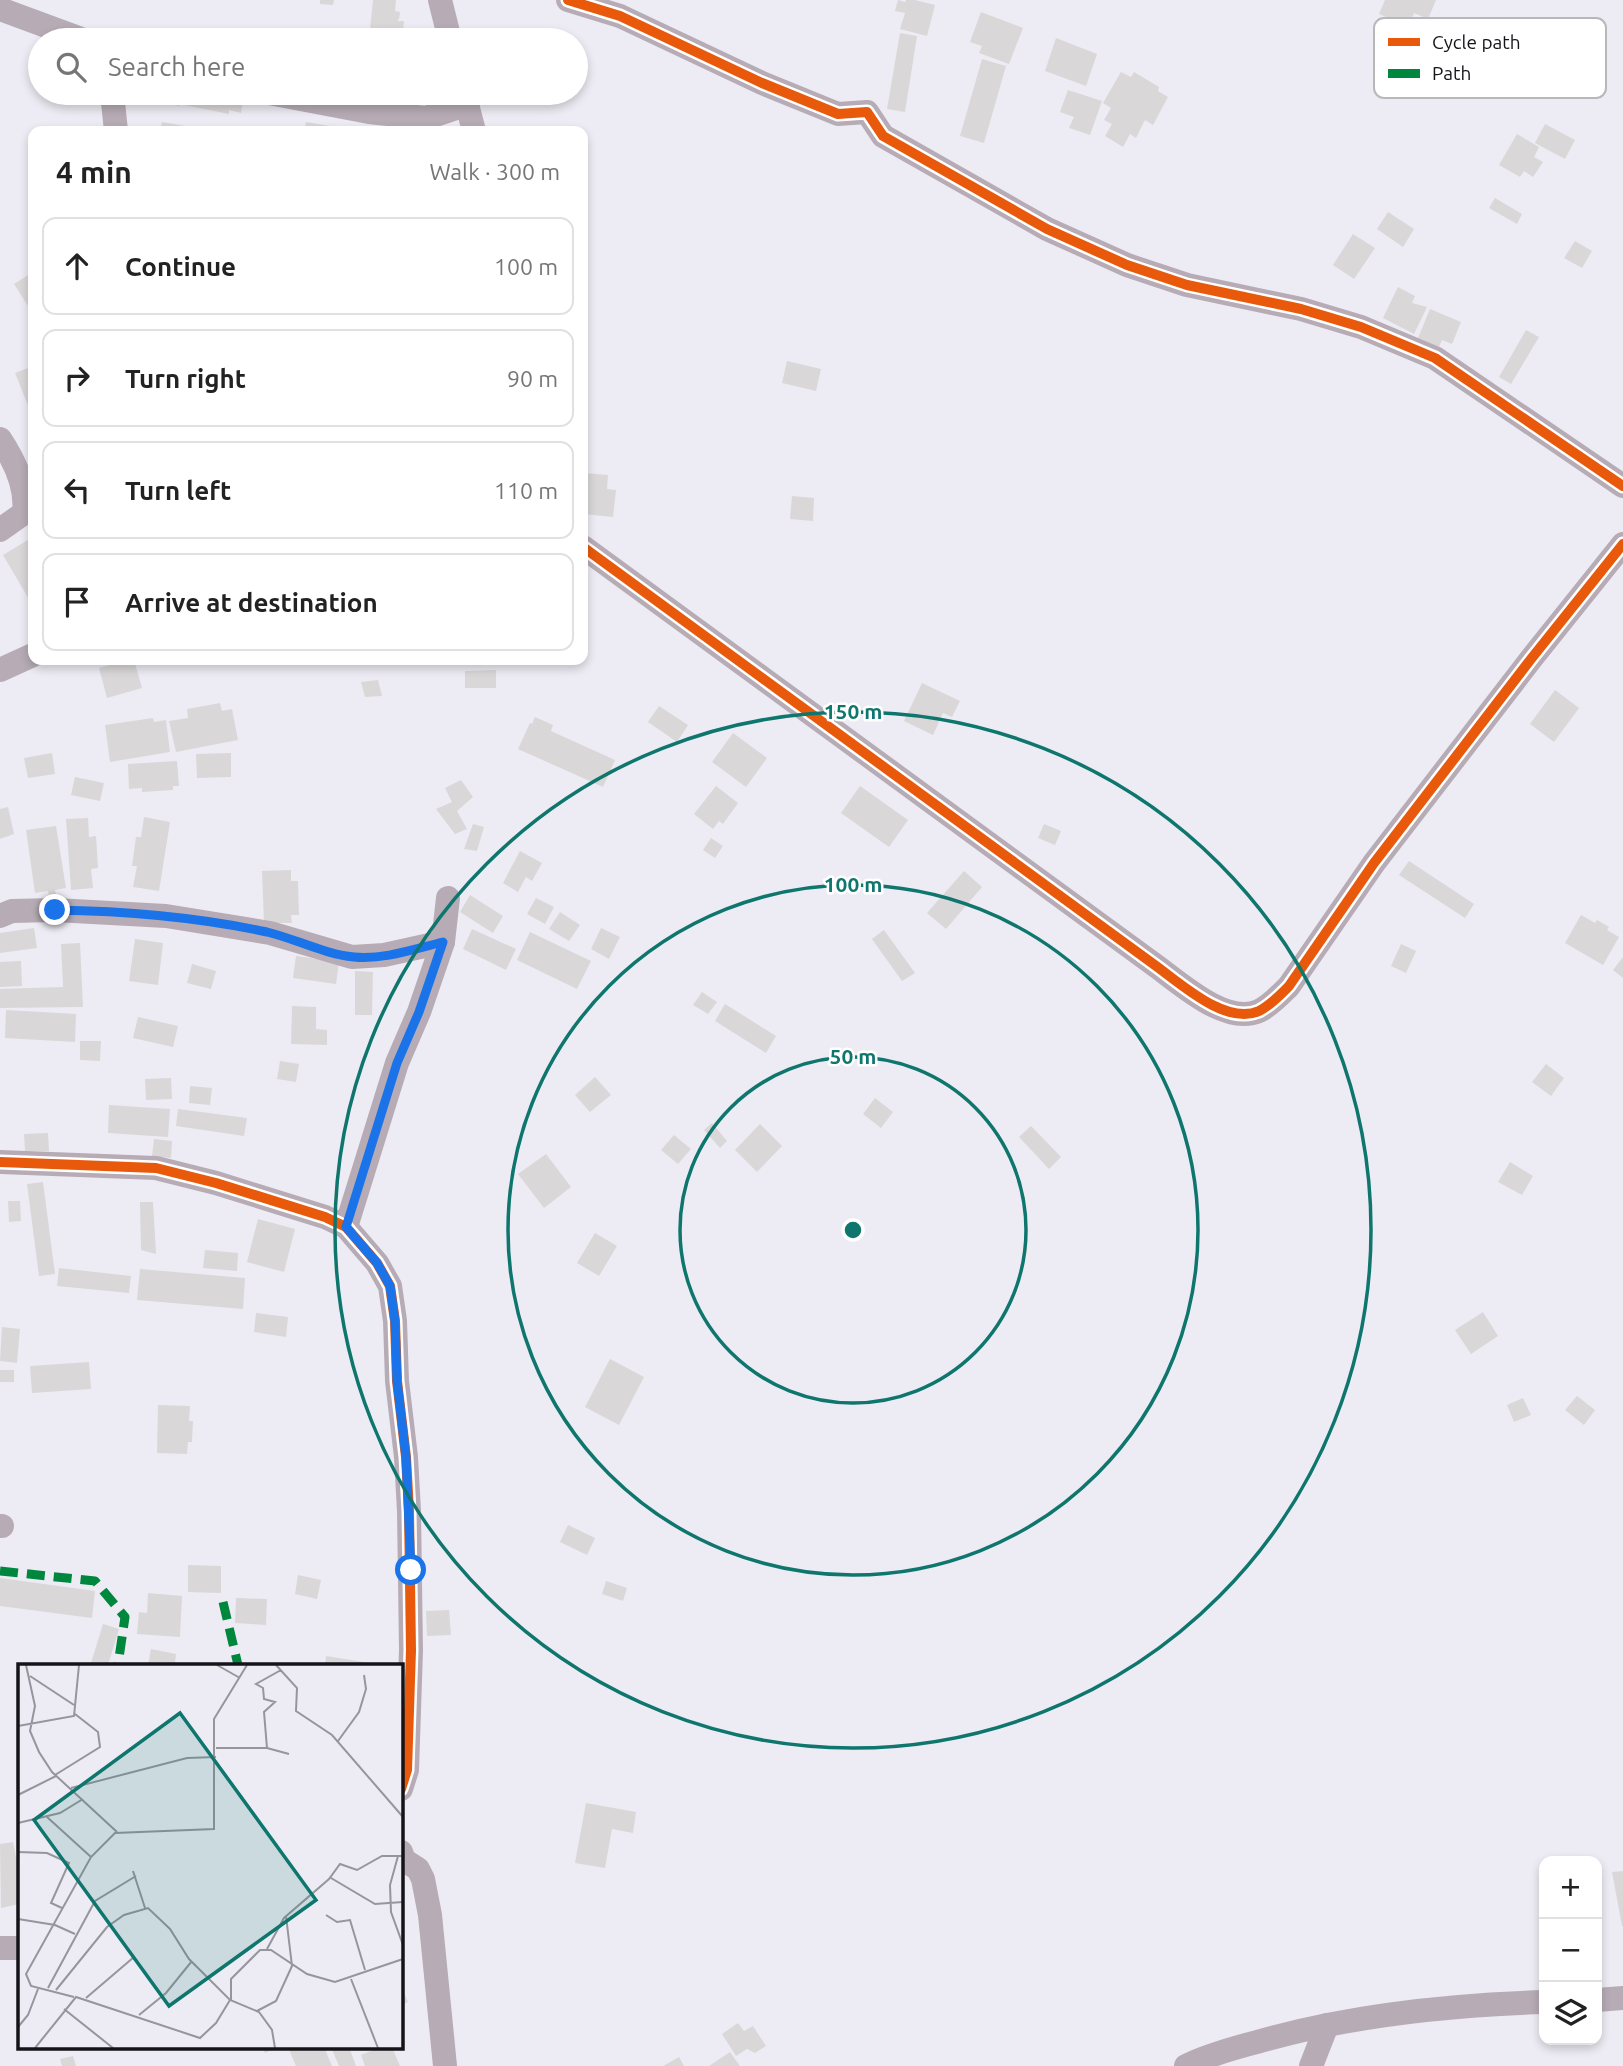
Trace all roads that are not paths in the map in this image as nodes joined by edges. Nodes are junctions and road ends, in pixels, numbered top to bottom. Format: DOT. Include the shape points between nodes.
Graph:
graph roads {
  1 [pos="440,0"];
  2 [pos="568,0"];
  3 [pos="0,9"];
  4 [pos="51,28"];
  5 [pos="447,28"];
  6 [pos="113,105"];
  7 [pos="332,105"];
  8 [pos="453,105"];
  9 [pos="468,105"];
  10 [pos="115,126"];
  11 [pos="473,126"];
  12 [pos="0,439"];
  13 [pos="1623,486"];
  14 [pos="0,530"];
  15 [pos="1623,544"];
  16 [pos="588,551"];
  17 [pos="28,656"];
  18 [pos="0,670"];
  19 [pos="448,898"];
  20 [pos="0,916"];
  21 [pos="443,942"];
  22 [pos="0,1162"];
  23 [pos="346,1227"];
  24 [pos="402,1787"];
  25 [pos="402,1858"];
  26 [pos="0,1948"];
  27 [pos="18,1948"];
  28 [pos="1623,1998"];
  29 [pos="1602,2000"];
  30 [pos="1539,2002"];
  31 [pos="1327,2025"];
  32 [pos="445,2066"];
  33 [pos="1186,2066"];
  34 [pos="1311,2066"];
  1 -- 5 [label="street"];
  2 -- 13 [label="street" via="620,16 838,114 867,112 883,136 1047,229 1127,265 1186,285 1301,309 1361,327 1435,358"];
  3 -- 4 [label="street"];
  6 -- 10 [label="street"];
  7 -- 8 [label="street" via="426,118"];
  9 -- 11 [label="street"];
  12 -- 14 [label="street" via="26,497 24,513"];
  15 -- 16 [label="street" via="1374,863 1289,986 1257,1012 1239,1015 1219,1009 1152,963"];
  17 -- 18 [label="street"];
  19 -- 21 [label="street"];
  20 -- 21 [label="street" via="12,911 55,910 166,916 270,933 352,957"];
  21 -- 23 [label="street" via="381,1110"];
  22 -- 23 [label="street" via="156,1168"];
  23 -- 24 [label="street" via="390,1286 395,1321 411,1570 407,1770"];
  25 -- 32 [label="street" via="418,1869 428,1903"];
  26 -- 27 [label="street"];
  28 -- 29 [label="street"];
  30 -- 31 [label="street" via="1441,2008"];
  31 -- 33 [label="street" via="1297,2030"];
  31 -- 34 [label="street"];
}
